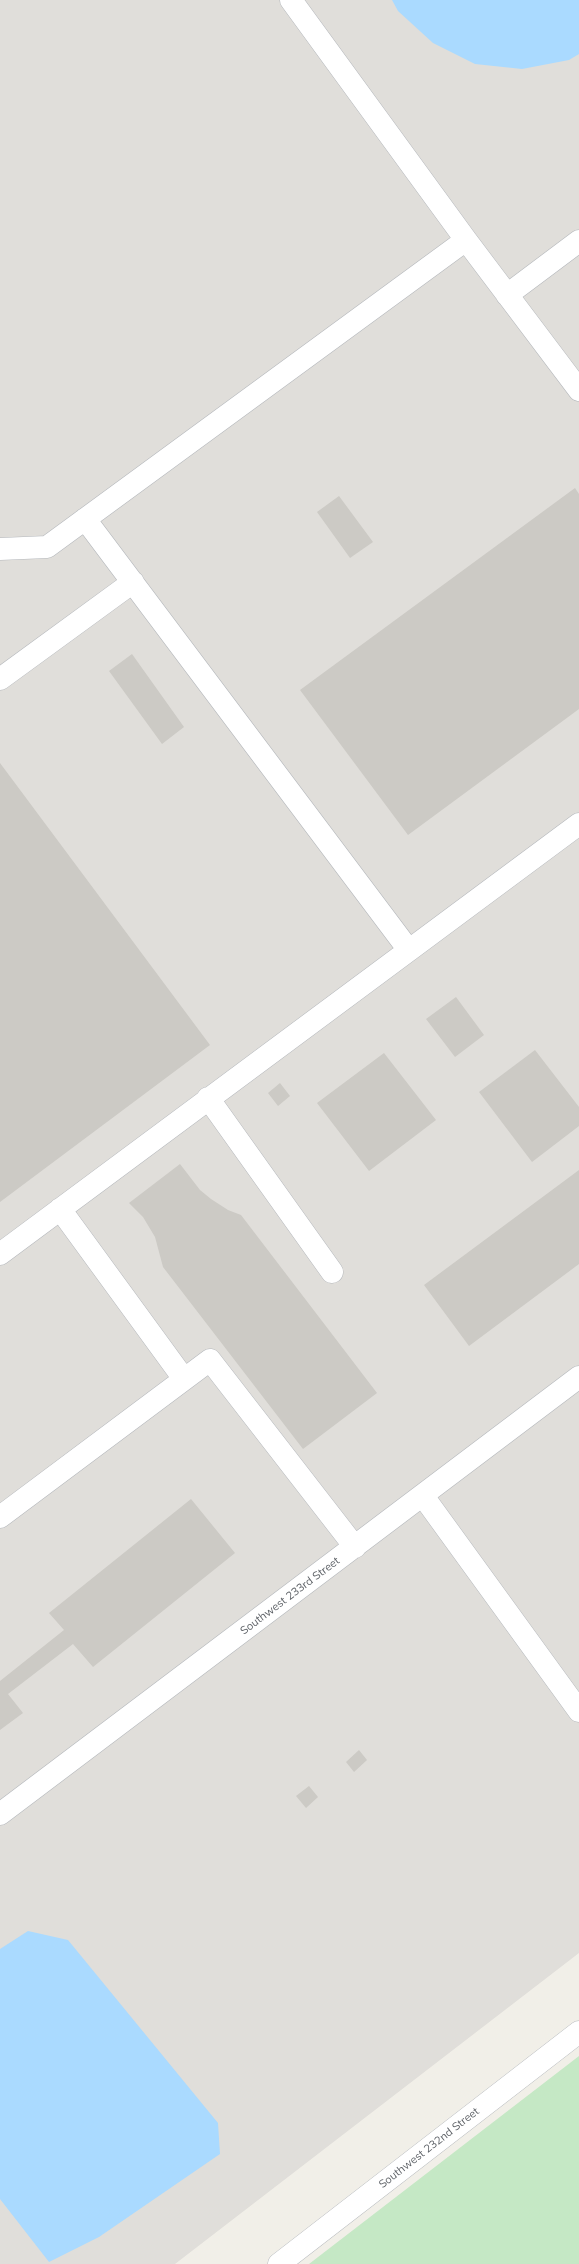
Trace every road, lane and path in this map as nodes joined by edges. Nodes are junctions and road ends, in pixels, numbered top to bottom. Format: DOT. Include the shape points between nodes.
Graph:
graph roads {
  1 [pos="291,0"];
  2 [pos="466,240"];
  3 [pos="579,241"];
  4 [pos="507,295"];
  5 [pos="579,390"];
  6 [pos="86,519"];
  7 [pos="0,549"];
  8 [pos="133,582"];
  9 [pos="0,679"];
  10 [pos="579,824"];
  11 [pos="408,950"];
  12 [pos="208,1098"];
  13 [pos="60,1209"];
  14 [pos="0,1254"];
  15 [pos="332,1272"];
  16 [pos="579,1377"];
  17 [pos="184,1380"];
  18 [pos="423,1496"];
  19 [pos="0,1517"];
  20 [pos="355,1547"];
  21 [pos="579,1711"];
  22 [pos="0,1814"];
  23 [pos="579,2032"];
  24 [pos="279,2264"];
  1 -- 2 [label="street"];
  2 -- 4 [label="street"];
  2 -- 6 [label="street"];
  3 -- 4 [label="street"];
  4 -- 5 [label="street"];
  6 -- 7 [label="street" via="47,547"];
  6 -- 8 [label="street"];
  8 -- 9 [label="street"];
  8 -- 11 [label="street"];
  10 -- 11 [label="street"];
  11 -- 12 [label="street"];
  12 -- 13 [label="street"];
  12 -- 15 [label="street"];
  13 -- 14 [label="street"];
  13 -- 17 [label="street"];
  16 -- 18 [label="street, Southwest 233rd Street"];
  17 -- 19 [label="street"];
  17 -- 20 [label="street" via="210,1360"];
  18 -- 20 [label="street, Southwest 233rd Street"];
  18 -- 21 [label="street"];
  20 -- 22 [label="street, Southwest 233rd Street"];
  23 -- 24 [label="street, Southwest 232nd Street"];
}
